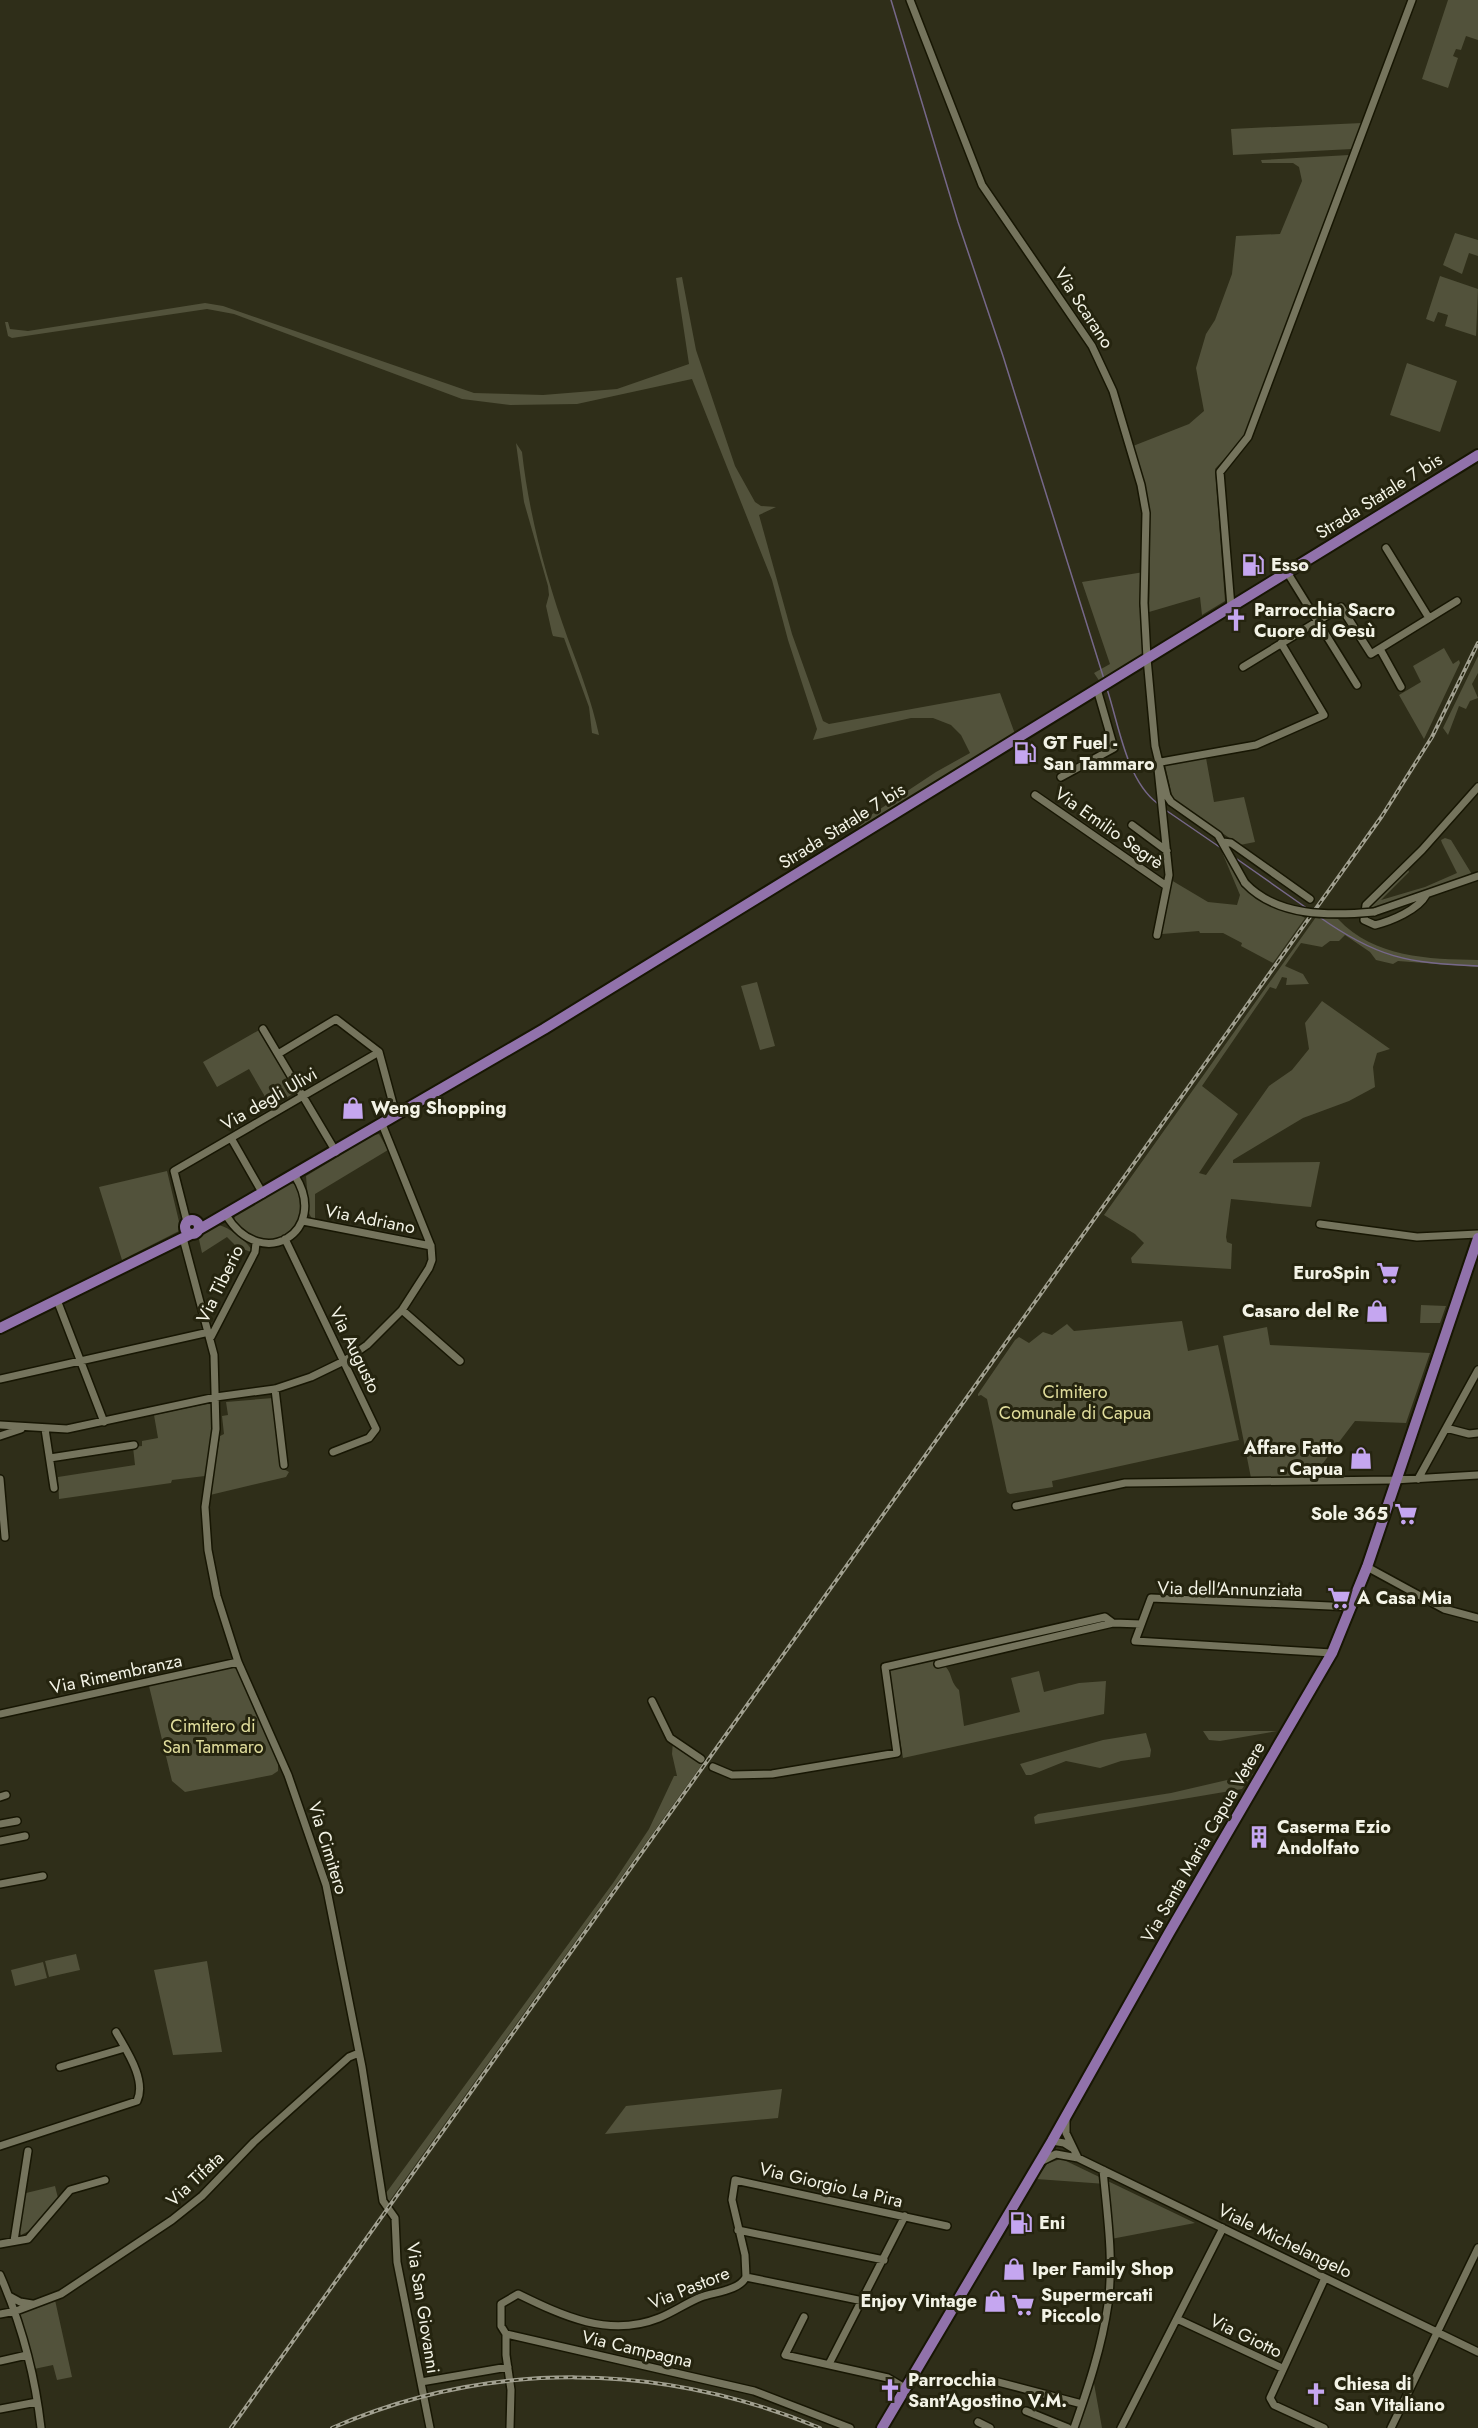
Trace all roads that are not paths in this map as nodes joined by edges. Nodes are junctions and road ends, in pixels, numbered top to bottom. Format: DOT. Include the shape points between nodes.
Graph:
graph roads {
  1 [pos="910,0"];
  2 [pos="1412,0"];
  3 [pos="1478,454"];
  4 [pos="1386,548"];
  5 [pos="1287,572"];
  6 [pos="1457,601"];
  7 [pos="1231,607"];
  8 [pos="1429,618"];
  9 [pos="1317,620"];
  10 [pos="1281,643"];
  11 [pos="1380,648"];
  12 [pos="1147,658"];
  13 [pos="1243,667"];
  14 [pos="1357,685"];
  15 [pos="1401,687"];
  16 [pos="1097,688"];
  17 [pos="1155,746"];
  18 [pos="1161,762"];
  19 [pos="1061,777"];
  20 [pos="1478,787"];
  21 [pos="1035,795"];
  22 [pos="1132,825"];
  23 [pos="1223,842"];
  24 [pos="1167,851"];
  25 [pos="1478,876"];
  26 [pos="1165,885"];
  27 [pos="1426,895"];
  28 [pos="1310,899"];
  29 [pos="1157,935"];
  30 [pos="263,1029"];
  31 [pos="379,1052"];
  32 [pos="278,1054"];
  33 [pos="303,1096"];
  34 [pos="396,1115"];
  35 [pos="382,1124"];
  36 [pos="231,1138"];
  37 [pos="336,1152"];
  38 [pos="174,1171"];
  39 [pos="295,1176"];
  40 [pos="263,1194"];
  41 [pos="223,1217"];
  42 [pos="303,1221"];
  43 [pos="1320,1224"];
  44 [pos="188,1228"];
  45 [pos="1478,1236"];
  46 [pos="285,1239"];
  47 [pos="256,1243"];
  48 [pos="431,1246"];
  49 [pos="57,1300"];
  50 [pos="402,1310"];
  51 [pos="0,1328"];
  52 [pos="210,1335"];
  53 [pos="80,1360"];
  54 [pos="344,1361"];
  55 [pos="460,1361"];
  56 [pos="1478,1370"];
  57 [pos="0,1379"];
  58 [pos="275,1389"];
  59 [pos="216,1397"];
  60 [pos="104,1422"];
  61 [pos="0,1425"];
  62 [pos="23,1428"];
  63 [pos="1446,1428"];
  64 [pos="45,1429"];
  65 [pos="1478,1433"];
  66 [pos="0,1436"];
  67 [pos="134,1445"];
  68 [pos="333,1452"];
  69 [pos="50,1458"];
  70 [pos="284,1465"];
  71 [pos="1478,1475"];
  72 [pos="0,1479"];
  73 [pos="1418,1479"];
  74 [pos="1395,1480"];
  75 [pos="54,1488"];
  76 [pos="1,1503"];
  77 [pos="1016,1506"];
  78 [pos="5,1537"];
  79 [pos="1367,1567"];
  80 [pos="1352,1607"];
  81 [pos="1478,1618"];
  82 [pos="1113,1623"];
  83 [pos="1142,1624"];
  84 [pos="1332,1653"];
  85 [pos="238,1662"];
  86 [pos="938,1664"];
  87 [pos="652,1701"];
  88 [pos="0,1714"];
  89 [pos="701,1759"];
  90 [pos="713,1767"];
  91 [pos="17,1821"];
  92 [pos="0,1824"];
  93 [pos="25,1836"];
  94 [pos="0,1841"];
  95 [pos="43,1876"];
  96 [pos="0,1884"];
  97 [pos="116,2032"];
  98 [pos="125,2049"];
  99 [pos="358,2053"];
  100 [pos="60,2067"];
  101 [pos="1066,2117"];
  102 [pos="1052,2141"];
  103 [pos="0,2146"];
  104 [pos="1073,2150"];
  105 [pos="28,2151"];
  106 [pos="1064,2154"];
  107 [pos="1078,2158"];
  108 [pos="1040,2162"];
  109 [pos="1103,2170"];
  110 [pos="105,2180"];
  111 [pos="905,2216"];
  112 [pos="947,2226"];
  113 [pos="1224,2228"];
  114 [pos="738,2230"];
  115 [pos="14,2241"];
  116 [pos="0,2244"];
  117 [pos="1478,2248"];
  118 [pos="884,2260"];
  119 [pos="0,2275"];
  120 [pos="746,2277"];
  121 [pos="1325,2278"];
  122 [pos="9,2295"];
  123 [pos="862,2301"];
  124 [pos="35,2304"];
  125 [pos="16,2311"];
  126 [pos="0,2314"];
  127 [pos="804,2317"];
  128 [pos="1177,2319"];
  129 [pos="1438,2332"];
  130 [pos="506,2334"];
  131 [pos="1478,2352"];
  132 [pos="27,2355"];
  133 [pos="0,2361"];
  134 [pos="829,2364"];
  135 [pos="508,2367"];
  136 [pos="1282,2368"];
  137 [pos="420,2382"];
  138 [pos="998,2382"];
  139 [pos="905,2388"];
  140 [pos="37,2402"];
  141 [pos="1082,2404"];
  142 [pos="0,2409"];
  143 [pos="1026,2411"];
  144 [pos="978,2422"];
  145 [pos="41,2428"];
  146 [pos="430,2428"];
  147 [pos="510,2428"];
  148 [pos="849,2428"];
  149 [pos="882,2428"];
  150 [pos="990,2428"];
  151 [pos="1068,2428"];
  152 [pos="1074,2428"];
  153 [pos="1121,2428"];
  154 [pos="1324,2428"];
  155 [pos="1391,2428"];
  1 -- 12 [label="street, Via Scarano" via="982,185 1092,346 1113,392 1146,513"];
  2 -- 7 [label="street" via="1248,437 1220,472"];
  3 -- 5 [label="main road, Strada Statale 7 bis"];
  4 -- 8 [label="street"];
  5 -- 7 [label="main road, Strada Statale 7 bis"];
  5 -- 9 [label="street"];
  6 -- 8 [label="street"];
  7 -- 12 [label="main road, Strada Statale 7 bis"];
  8 -- 11 [label="street"];
  9 -- 10 [label="street"];
  9 -- 11 [label="street" via="1341,607 1371,654"];
  9 -- 14 [label="street"];
  10 -- 13 [label="street"];
  10 -- 18 [label="street" via="1324,715 1256,745"];
  11 -- 15 [label="street"];
  12 -- 16 [label="main road, Strada Statale 7 bis"];
  12 -- 17 [label="street, Via Scarano"];
  16 -- 19 [label="street" via="1114,748"];
  16 -- 34 [label="main road, Strada Statale 7 bis" via="544,1029"];
  17 -- 18 [label="street"];
  17 -- 24 [label="street"];
  18 -- 23 [label="street" via="1168,799"];
  20 -- 27 [label="street" via="1366,905 1364,920 1375,925 1392,919 1422,902"];
  21 -- 26 [label="street, Via Emilio Segrè"];
  22 -- 24 [label="street, Via Emilio Segrè"];
  23 -- 27 [label="street, bridge" via="1245,883 1264,900 1289,910 1374,912"];
  23 -- 28 [label="street" via="1231,843"];
  24 -- 26 [label="street" via="1169,875"];
  25 -- 27 [label="street"];
  26 -- 29 [label="street"];
  30 -- 32 [label="street"];
  31 -- 32 [label="street" via="336,1019"];
  31 -- 33 [label="street, Via degli Ulivi"];
  31 -- 34 [label="street"];
  32 -- 33 [label="street"];
  33 -- 36 [label="street, Via degli Ulivi"];
  33 -- 37 [label="street"];
  34 -- 35 [label="main road, Strada Statale 7 bis"];
  35 -- 37 [label="main road, Strada Statale 7 bis"];
  35 -- 48 [label="street"];
  36 -- 38 [label="street, Via degli Ulivi"];
  36 -- 40 [label="street"];
  37 -- 39 [label="main road, Strada Statale 7 bis"];
  38 -- 44 [label="street, Via Cimitero"];
  39 -- 40 [label="main road, Strada Statale 7 bis"];
  39 -- 42 [label="street" via="304,1193"];
  40 -- 41 [label="main road, Strada Statale 7 bis"];
  41 -- 44 [label="main road, Strada Statale 7 bis"];
  41 -- 47 [label="street"];
  42 -- 46 [label="street"];
  42 -- 48 [label="street, Via Adriano"];
  43 -- 45 [label="street" via="1417,1237"];
  44 -- 49 [label="main road"];
  44 -- 52 [label="street, Via Cimitero"];
  45 -- 74 [label="main road, Via Santa Maria Capua Vetere"];
  46 -- 47 [label="street"];
  46 -- 54 [label="street, Via Augusto"];
  47 -- 52 [label="street, Via Tiberio" via="255,1252"];
  48 -- 50 [label="street" via="429,1268"];
  49 -- 51 [label="main road"];
  49 -- 53 [label="street"];
  50 -- 54 [label="street" via="367,1345"];
  50 -- 55 [label="street"];
  52 -- 53 [label="street"];
  52 -- 59 [label="street, Via Cimitero"];
  53 -- 57 [label="street"];
  53 -- 60 [label="street"];
  54 -- 58 [label="street"];
  54 -- 68 [label="street, Via Augusto" via="376,1429 369,1438"];
  56 -- 63 [label="street"];
  58 -- 59 [label="street"];
  58 -- 70 [label="street"];
  59 -- 60 [label="street"];
  59 -- 85 [label="street, Via Cimitero" via="216,1429 205,1507 207,1539 217,1596"];
  60 -- 64 [label="street" via="67,1430"];
  61 -- 62 [label="street"];
  62 -- 64 [label="street"];
  62 -- 66 [label="street"];
  63 -- 65 [label="street"];
  63 -- 73 [label="street"];
  64 -- 69 [label="street"];
  67 -- 69 [label="street"];
  69 -- 75 [label="street"];
  71 -- 73 [label="street"];
  72 -- 76 [label="street"];
  73 -- 74 [label="street"];
  74 -- 77 [label="street" via="1125,1483"];
  74 -- 79 [label="main road, Via Santa Maria Capua Vetere"];
  76 -- 78 [label="street"];
  79 -- 80 [label="main road, Via Santa Maria Capua Vetere"];
  79 -- 81 [label="street" via="1444,1609"];
  80 -- 83 [label="street, Via dell'Annunziata" via="1151,1598"];
  80 -- 84 [label="main road, Via Santa Maria Capua Vetere"];
  82 -- 83 [label="street"];
  82 -- 86 [label="street"];
  82 -- 90 [label="street" via="1106,1617 885,1667 897,1754 772,1774 732,1775"];
  83 -- 84 [label="street, Via dell'Annunziata" via="1135,1641"];
  84 -- 101 [label="main road, Via Santa Maria Capua Vetere"];
  85 -- 88 [label="street, Via Rimembranza"];
  85 -- 99 [label="street, Via Cimitero" via="288,1775 323,1876"];
  87 -- 89 [label="street" via="670,1738"];
  91 -- 92 [label="street"];
  93 -- 94 [label="street"];
  95 -- 96 [label="street"];
  97 -- 98 [label="street"];
  98 -- 100 [label="street"];
  98 -- 103 [label="street" via="138,2083 137,2101"];
  99 -- 124 [label="street, Via Tifata" via="254,2142 202,2196 172,2220 61,2294"];
  99 -- 137 [label="street, Via San Giovanni" via="383,2201 395,2218 398,2262"];
  101 -- 102 [label="main road, Via Santa Maria Capua Vetere"];
  101 -- 104 [label="street" via="1066,2133"];
  102 -- 104 [label="street"];
  102 -- 106 [label="street"];
  102 -- 108 [label="main road, Via Santa Maria Capua Vetere"];
  104 -- 107 [label="street"];
  105 -- 115 [label="street"];
  106 -- 107 [label="street, Viale Michelangelo"];
  106 -- 108 [label="street"];
  107 -- 109 [label="street, Viale Michelangelo"];
  108 -- 139 [label="main road, Via Santa Maria Capua Vetere"];
  109 -- 113 [label="street, Viale Michelangelo"];
  109 -- 141 [label="street" via="1110,2257 1108,2303"];
  110 -- 115 [label="street" via="70,2190 28,2239"];
  111 -- 112 [label="street, Via Giorgio La Pira"];
  111 -- 114 [label="street, Via Giorgio La Pira" via="735,2180 732,2200"];
  111 -- 118 [label="street"];
  113 -- 121 [label="street, Viale Michelangelo"];
  113 -- 128 [label="street"];
  114 -- 118 [label="street"];
  114 -- 120 [label="street, Via Giorgio La Pira"];
  115 -- 116 [label="street"];
  117 -- 129 [label="street"];
  118 -- 123 [label="street"];
  119 -- 122 [label="street"];
  120 -- 123 [label="street"];
  120 -- 130 [label="street, Via Pastore" via="734,2287 699,2298 658,2318 625,2326 578,2321 518,2294 501,2304 501,2326"];
  121 -- 129 [label="street, Viale Michelangelo"];
  121 -- 136 [label="street"];
  122 -- 124 [label="street" via="20,2302"];
  122 -- 125 [label="street"];
  123 -- 134 [label="street"];
  124 -- 125 [label="street, Via Tifata"];
  125 -- 126 [label="street, Via Tifata"];
  125 -- 132 [label="street"];
  127 -- 134 [label="street" via="785,2355"];
  128 -- 136 [label="street, Via Giotto"];
  128 -- 153 [label="street"];
  129 -- 131 [label="street, Viale Michelangelo"];
  129 -- 155 [label="street"];
  130 -- 135 [label="street"];
  130 -- 148 [label="street, Via Campagna" via="754,2391"];
  132 -- 133 [label="street"];
  132 -- 140 [label="street"];
  134 -- 139 [label="street" via="888,2378"];
  135 -- 137 [label="street"];
  135 -- 147 [label="street"];
  136 -- 154 [label="street, Via Giotto" via="1271,2391 1271,2403"];
  137 -- 146 [label="street, Via San Giovanni"];
  138 -- 141 [label="street"];
  139 -- 149 [label="main road, Via Santa Maria Capua Vetere"];
  140 -- 142 [label="street"];
  140 -- 145 [label="street"];
  141 -- 152 [label="street"];
  143 -- 151 [label="street"];
  144 -- 150 [label="street"];
}
